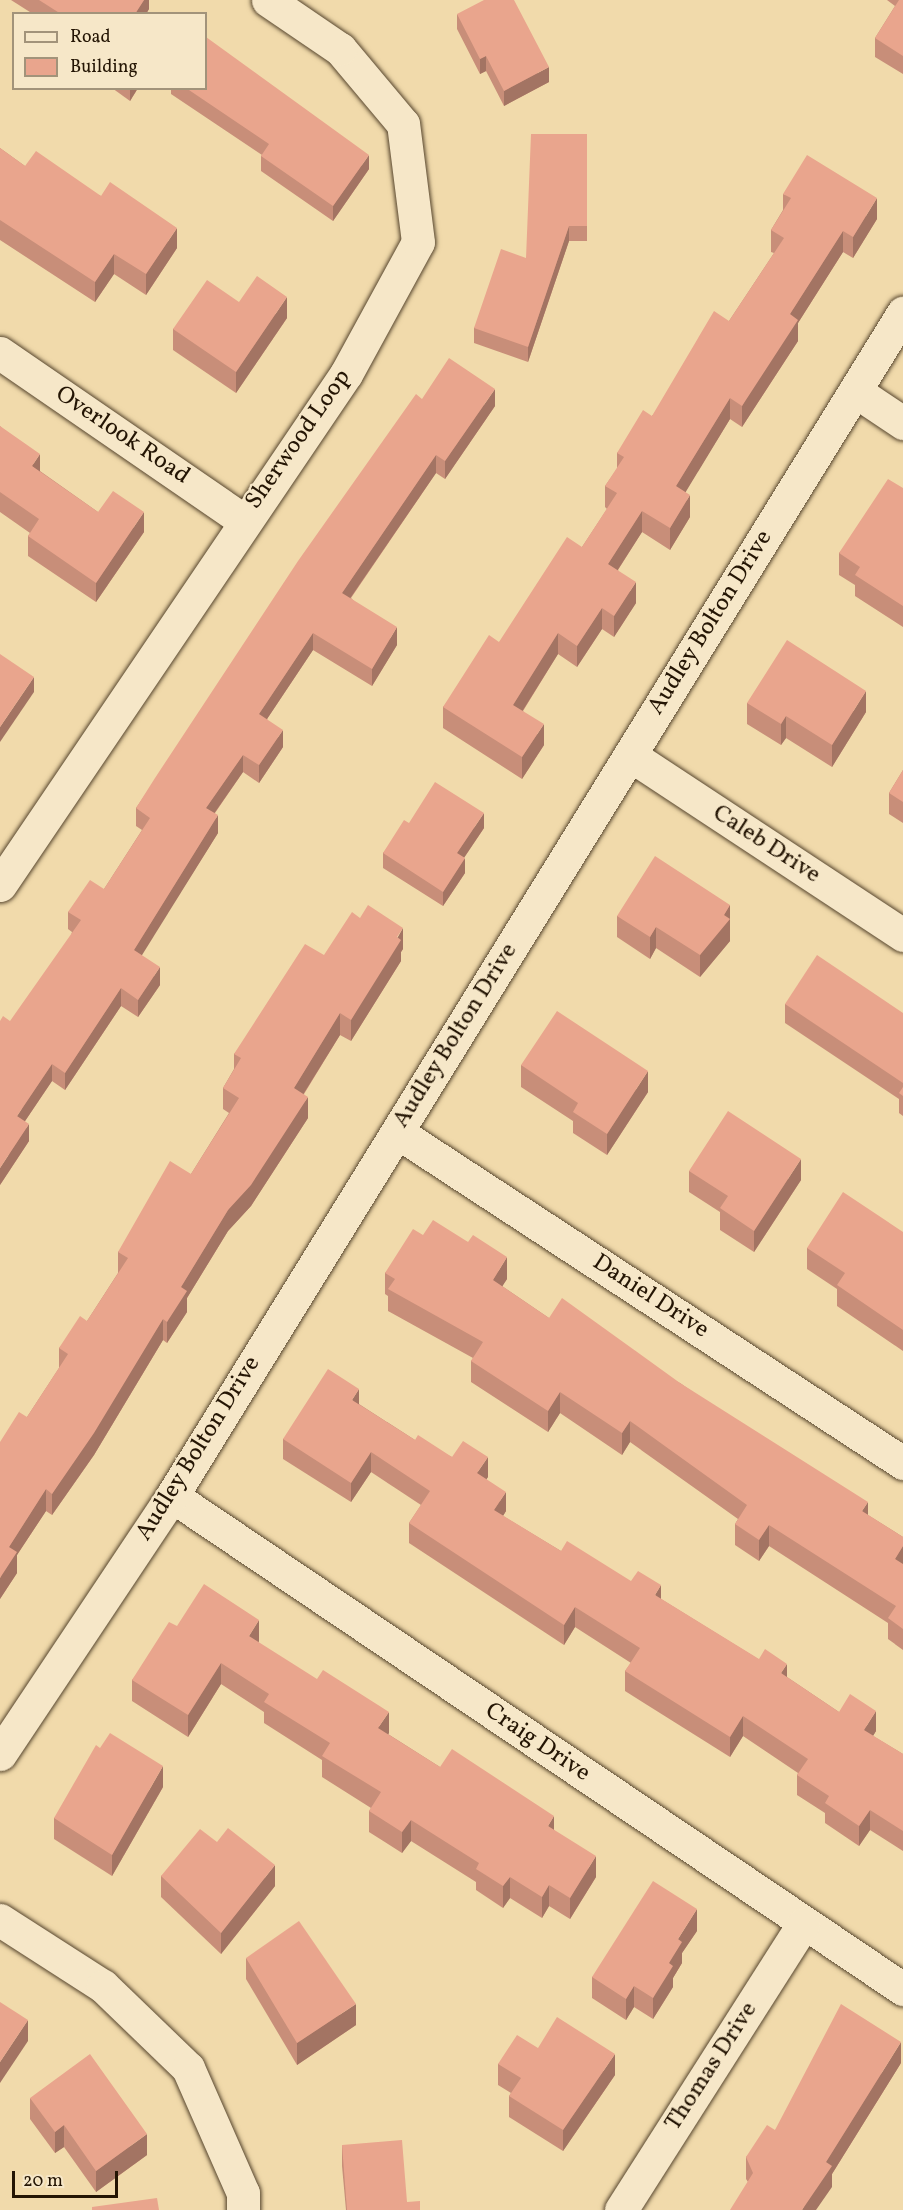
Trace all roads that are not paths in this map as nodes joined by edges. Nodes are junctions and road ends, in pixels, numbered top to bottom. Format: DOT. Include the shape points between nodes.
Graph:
graph roads {
  1 [pos="268,0"];
  2 [pos="903,313"];
  3 [pos="0,352"];
  4 [pos="855,391"];
  5 [pos="903,423"];
  6 [pos="243,520"];
  7 [pos="630,755"];
  8 [pos="0,883"];
  9 [pos="903,935"];
  10 [pos="397,1132"];
  11 [pos="903,1463"];
  12 [pos="172,1496"];
  13 [pos="0,1754"];
  14 [pos="0,1920"];
  15 [pos="803,1924"];
  16 [pos="903,1989"];
  17 [pos="243,2210"];
  18 [pos="621,2210"];
  1 -- 6 [label="street, Sherwood Loop" via="340,49 403,124 418,242 346,374"];
  2 -- 4 [label="street, Audley Bolton Drive"];
  3 -- 6 [label="street, Overlook Road"];
  4 -- 5 [label="street"];
  4 -- 7 [label="street, Audley Bolton Drive"];
  6 -- 8 [label="street, Sherwood Loop"];
  7 -- 9 [label="street, Caleb Drive"];
  7 -- 10 [label="street, Audley Bolton Drive"];
  10 -- 11 [label="street, Daniel Drive"];
  10 -- 12 [label="street, Audley Bolton Drive"];
  12 -- 13 [label="street, Audley Bolton Drive"];
  12 -- 15 [label="street, Craig Drive"];
  14 -- 17 [label="street" via="103,1986 188,2068 243,2193"];
  15 -- 16 [label="street, Craig Drive"];
  15 -- 18 [label="street, Thomas Drive"];
}
